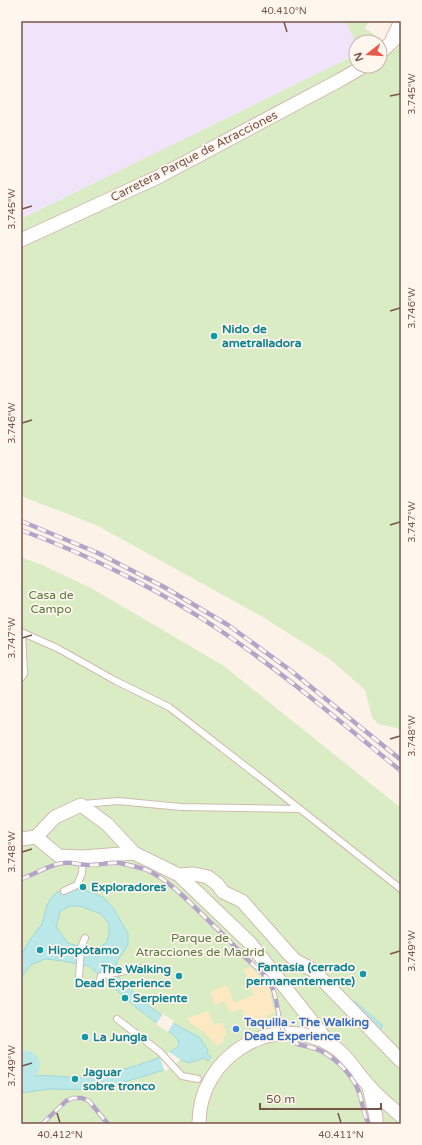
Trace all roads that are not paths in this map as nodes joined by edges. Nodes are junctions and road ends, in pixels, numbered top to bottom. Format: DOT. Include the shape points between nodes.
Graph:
graph roads {
  1 [pos="401,21"];
  2 [pos="396,38"];
  3 [pos="388,46"];
  4 [pos="350,74"];
  5 [pos="21,240"];
  6 [pos="22,633"];
  7 [pos="21,678"];
  8 [pos="81,805"];
  9 [pos="300,809"];
  10 [pos="36,837"];
  11 [pos="21,839"];
  12 [pos="134,853"];
  13 [pos="83,856"];
  14 [pos="179,875"];
  15 [pos="401,889"];
  16 [pos="64,891"];
  17 [pos="85,938"];
  18 [pos="139,969"];
  19 [pos="79,976"];
  20 [pos="103,977"];
  21 [pos="118,1019"];
  22 [pos="329,1043"];
  23 [pos="401,1061"];
  24 [pos="198,1079"];
  25 [pos="369,1087"];
  26 [pos="401,1116"];
  27 [pos="199,1124"];
  28 [pos="376,1124"];
  1 -- 2 [label="street"];
  2 -- 3 [label="street"];
  4 -- 5 [label="street, Carretera Parque de Atracciones" via="158,177"];
  6 -- 7 [label="lane" via="24,674"];
  6 -- 9 [label="lane" via="57,648 169,707"];
  8 -- 9 [label="lane" via="118,801 181,806"];
  8 -- 10 [label="street" via="55,817"];
  8 -- 12 [label="street" via="107,824"];
  9 -- 15 [label="lane"];
  10 -- 11 [label="street"];
  10 -- 13 [label="street" via="59,856"];
  12 -- 13 [label="street"];
  12 -- 14 [label="street"];
  13 -- 16 [label="lane" via="82,873 77,885"];
  14 -- 22 [label="street" via="250,943"];
  14 -- 23 [label="street" via="194,874 208,877 223,892 242,901 289,954 313,970"];
  17 -- 19 [label="lane" via="81,947"];
  18 -- 20 [label="lane"];
  21 -- 24 [label="lane" via="160,1052 182,1076"];
  22 -- 25 [label="street" via="338,1049"];
  22 -- 27 [label="street" via="306,1035 282,1033 259,1038 238,1049 217,1068 209,1082 202,1099"];
  25 -- 26 [label="street"];
  25 -- 28 [label="street"];
}
